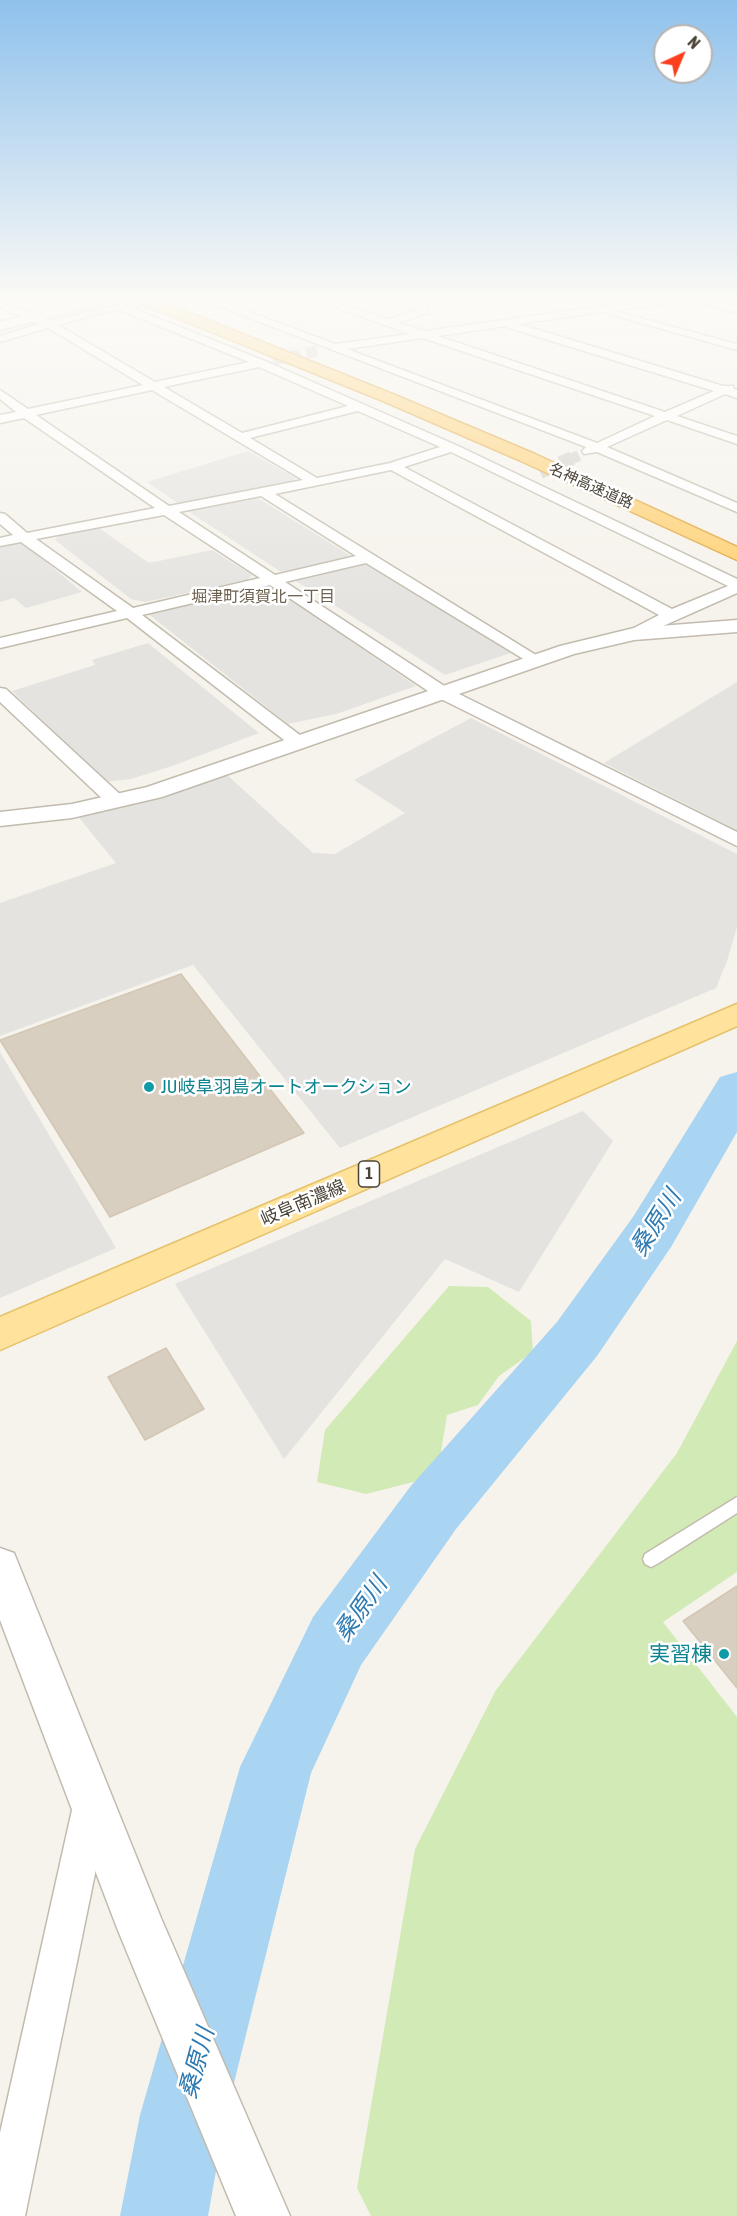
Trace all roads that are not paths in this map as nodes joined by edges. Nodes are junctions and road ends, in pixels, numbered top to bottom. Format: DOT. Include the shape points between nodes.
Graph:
graph roads {
  1 [pos="12,402"];
  2 [pos="77,402"];
  3 [pos="180,402"];
  4 [pos="350,402"];
  5 [pos="398,402"];
  6 [pos="424,402"];
  7 [pos="480,402"];
  8 [pos="625,402"];
  9 [pos="696,402"];
  10 [pos="360,407"];
  11 [pos="25,413"];
  12 [pos="666,416"];
  13 [pos="0,419"];
  14 [pos="241,437"];
  15 [pos="737,440"];
  16 [pos="597,447"];
  17 [pos="452,448"];
  18 [pos="582,454"];
  19 [pos="393,466"];
  20 [pos="540,472"];
  21 [pos="519,479"];
  22 [pos="315,482"];
  23 [pos="262,491"];
  24 [pos="737,508"];
  25 [pos="165,509"];
  26 [pos="0,517"];
  27 [pos="24,537"];
  28 [pos="737,538"];
  29 [pos="0,542"];
  30 [pos="737,554"];
  31 [pos="368,558"];
  32 [pos="273,580"];
  33 [pos="737,587"];
  34 [pos="130,613"];
  35 [pos="671,615"];
  36 [pos="737,626"];
  37 [pos="634,634"];
  38 [pos="0,643"];
  39 [pos="536,660"];
  40 [pos="0,693"];
  41 [pos="443,693"];
  42 [pos="299,743"];
  43 [pos="116,801"];
  44 [pos="0,819"];
  45 [pos="737,840"];
  46 [pos="737,1014"];
  47 [pos="0,1334"];
  48 [pos="737,1504"];
  49 [pos="651,1559"];
  50 [pos="0,1567"];
  51 [pos="92,1804"];
  52 [pos="256,2198"];
  53 [pos="3,2216"];
  1 -- 11 [label="street"];
  2 -- 11 [label="street"];
  3 -- 14 [label="street"];
  4 -- 10 [label="street"];
  5 -- 30 [label="highway, 名神高速道路"];
  6 -- 28 [label="highway, 名神高速道路" via="547,452"];
  7 -- 16 [label="street"];
  8 -- 12 [label="street"];
  9 -- 12 [label="street"];
  10 -- 14 [label="street"];
  10 -- 17 [label="street"];
  11 -- 13 [label="street"];
  11 -- 25 [label="street"];
  12 -- 15 [label="street"];
  12 -- 16 [label="street"];
  14 -- 22 [label="street"];
  16 -- 18 [label="street"];
  16 -- 24 [label="street"];
  17 -- 19 [label="street"];
  17 -- 21 [label="street"];
  19 -- 22 [label="street"];
  19 -- 35 [label="street"];
  20 -- 21 [label="street"];
  21 -- 33 [label="street"];
  22 -- 23 [label="street"];
  23 -- 25 [label="street"];
  23 -- 31 [label="street"];
  25 -- 27 [label="street"];
  25 -- 32 [label="street"];
  26 -- 27 [label="street"];
  27 -- 29 [label="street"];
  27 -- 34 [label="street"];
  31 -- 32 [label="street"];
  31 -- 39 [label="street"];
  32 -- 34 [label="street"];
  32 -- 41 [label="street"];
  33 -- 35 [label="street"];
  34 -- 38 [label="street"];
  34 -- 42 [label="street"];
  35 -- 37 [label="street"];
  36 -- 37 [label="street"];
  37 -- 39 [label="street"];
  39 -- 41 [label="street"];
  40 -- 43 [label="street"];
  41 -- 42 [label="street"];
  41 -- 45 [label="street"];
  42 -- 43 [label="street"];
  43 -- 44 [label="street" via="72,811"];
  46 -- 47 [label="main road, 岐阜南濃線 / 1"];
  48 -- 49 [label="lane"];
  50 -- 51 [label="street"];
  51 -- 52 [label="street"];
  51 -- 53 [label="street"];
}
